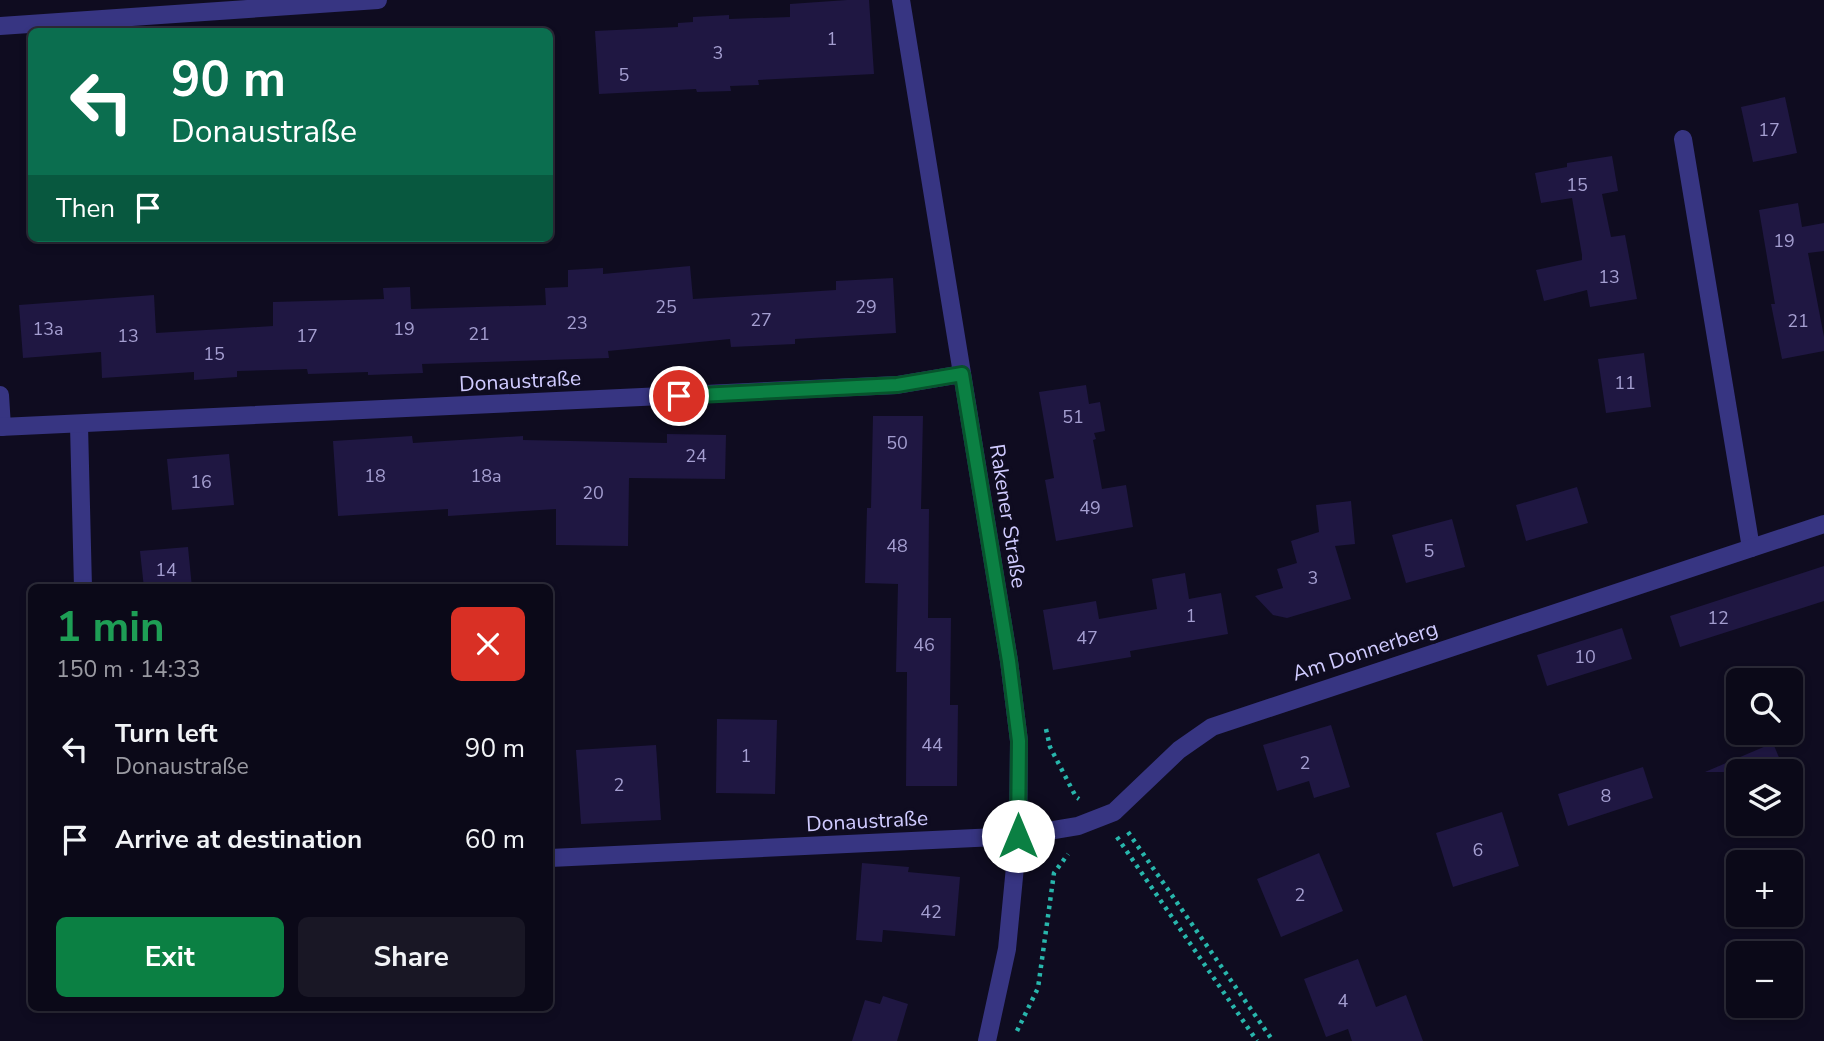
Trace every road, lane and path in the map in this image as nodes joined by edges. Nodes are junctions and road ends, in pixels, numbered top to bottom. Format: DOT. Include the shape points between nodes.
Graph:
graph roads {
  1 [pos="378,0"];
  2 [pos="901,0"];
  3 [pos="0,26"];
  4 [pos="1683,139"];
  5 [pos="962,374"];
  6 [pos="0,395"];
  7 [pos="79,425"];
  8 [pos="1,427"];
  9 [pos="1824,524"];
  10 [pos="1751,548"];
  11 [pos="82,584"];
  12 [pos="1112,820"];
  13 [pos="1018,836"];
  14 [pos="1070,852"];
  15 [pos="553,858"];
  16 [pos="1013,1040"];
  17 [pos="987,1041"];
  18 [pos="1257,1041"];
  19 [pos="1273,1041"];
  1 -- 3 [label="street"];
  2 -- 5 [label="street, Rakener Straße"];
  4 -- 10 [label="street"];
  5 -- 7 [label="street, Donaustraße" via="897,385"];
  5 -- 13 [label="street, Rakener Straße" via="1019,741"];
  6 -- 8 [label="street"];
  7 -- 8 [label="street, Donaustraße"];
  7 -- 11 [label="street"];
  9 -- 10 [label="street, Am Donnerberg"];
  10 -- 12 [label="street, Am Donnerberg" via="1212,727 1178,750"];
  12 -- 13 [label="street, Am Donnerberg"];
  12 -- 18 [label="path"];
  12 -- 19 [label="path"];
  13 -- 15 [label="street, Donaustraße"];
  13 -- 17 [label="street, Rakener Straße" via="1007,949"];
  14 -- 16 [label="path" via="1054,873 1038,988"];
}
